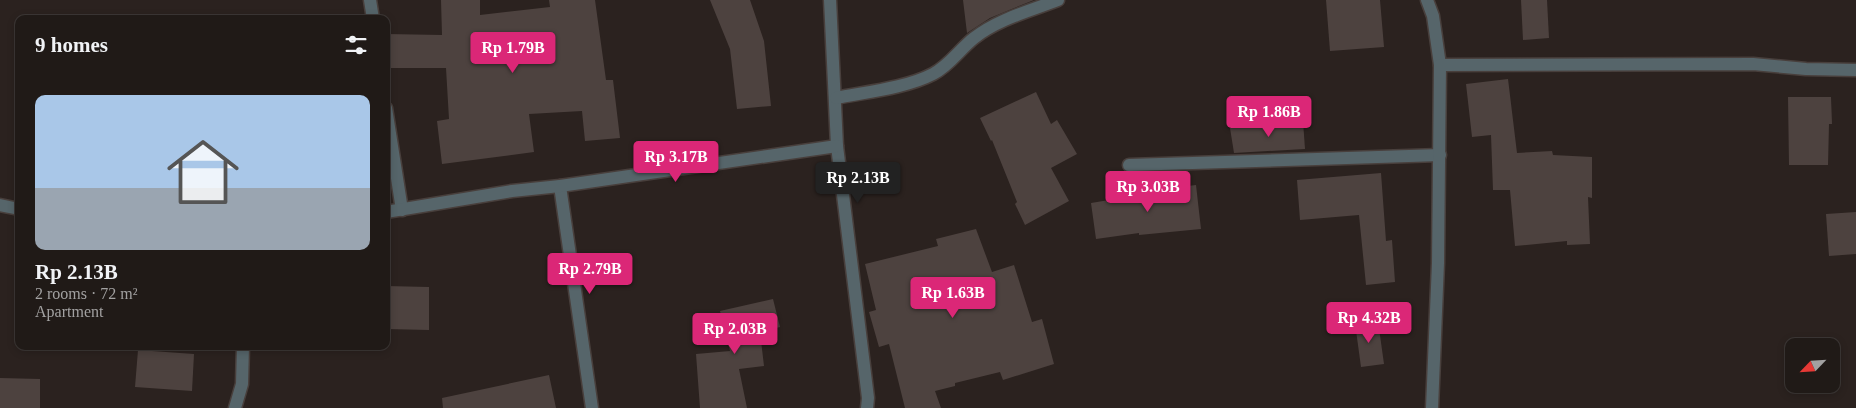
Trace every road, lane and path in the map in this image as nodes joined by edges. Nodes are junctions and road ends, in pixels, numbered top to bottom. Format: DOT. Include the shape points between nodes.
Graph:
graph roads {
  1 [pos="370,0"];
  2 [pos="830,0"];
  3 [pos="1058,0"];
  4 [pos="1427,0"];
  5 [pos="372,15"];
  6 [pos="1440,65"];
  7 [pos="1856,70"];
  8 [pos="836,98"];
  9 [pos="390,134"];
  10 [pos="837,146"];
  11 [pos="1440,155"];
  12 [pos="1129,165"];
  13 [pos="560,186"];
  14 [pos="0,205"];
  15 [pos="15,208"];
  16 [pos="402,210"];
  17 [pos="390,212"];
  18 [pos="243,350"];
  19 [pos="235,408"];
  20 [pos="592,408"];
  21 [pos="867,408"];
  22 [pos="1432,408"];
  1 -- 5 [label="street"];
  2 -- 8 [label="street"];
  3 -- 8 [label="street" via="998,24 975,38 935,73 888,88"];
  4 -- 6 [label="street"];
  6 -- 7 [label="street" via="1753,64"];
  6 -- 11 [label="street"];
  8 -- 10 [label="street"];
  9 -- 16 [label="street"];
  10 -- 13 [label="street"];
  10 -- 21 [label="street"];
  11 -- 12 [label="street"];
  11 -- 22 [label="street"];
  13 -- 16 [label="street"];
  13 -- 20 [label="street"];
  14 -- 15 [label="street"];
  16 -- 17 [label="street"];
  18 -- 19 [label="street" via="242,384"];
}
